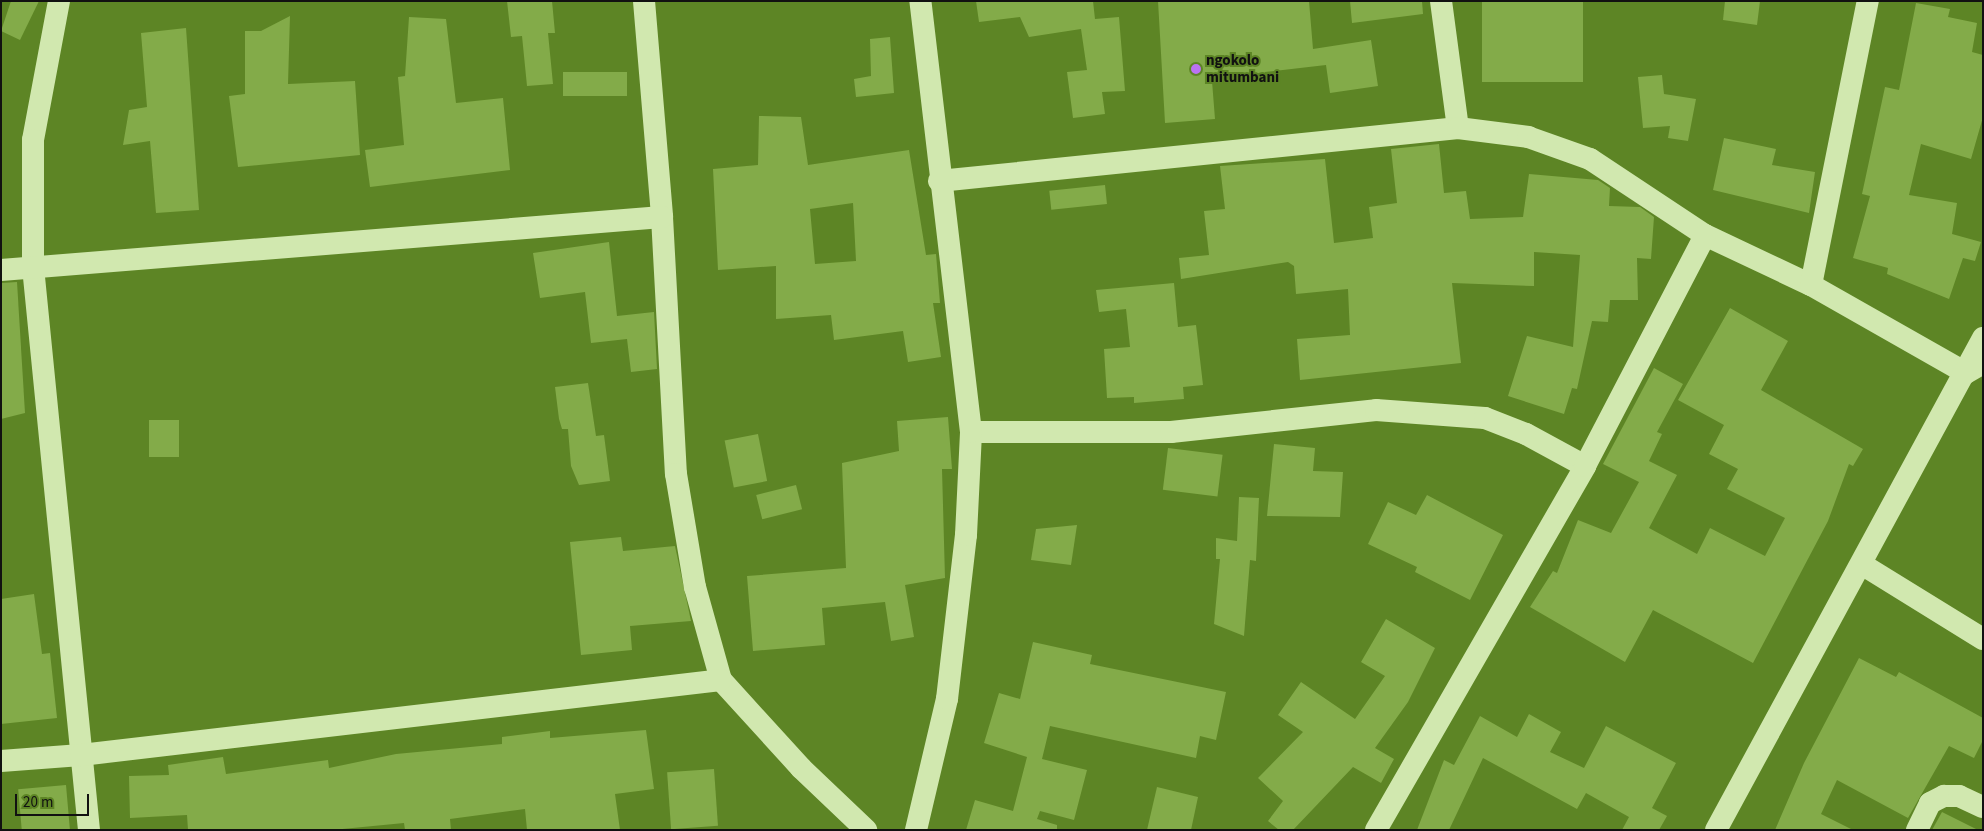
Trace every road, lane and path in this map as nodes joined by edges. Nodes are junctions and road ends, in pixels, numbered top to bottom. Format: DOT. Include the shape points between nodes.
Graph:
graph roads {
  1 [pos="59,1"];
  2 [pos="644,1"];
  3 [pos="920,1"];
  4 [pos="1441,1"];
  5 [pos="1868,1"];
  6 [pos="1458,128"];
  7 [pos="939,181"];
  8 [pos="662,217"];
  9 [pos="1704,235"];
  10 [pos="34,267"];
  11 [pos="1,270"];
  12 [pos="1811,285"];
  13 [pos="1983,338"];
  14 [pos="1975,368"];
  15 [pos="971,432"];
  16 [pos="1585,466"];
  17 [pos="1863,565"];
  18 [pos="1983,639"];
  19 [pos="721,680"];
  20 [pos="81,756"];
  21 [pos="1,761"];
  22 [pos="1983,807"];
  23 [pos="89,830"];
  24 [pos="866,830"];
  25 [pos="916,830"];
  26 [pos="1376,830"];
  27 [pos="1716,830"];
  28 [pos="1917,830"];
  1 -- 10 [label="street" via="33,140"];
  2 -- 8 [label="street"];
  3 -- 7 [label="street"];
  4 -- 6 [label="street"];
  5 -- 12 [label="street"];
  6 -- 7 [label="street"];
  6 -- 9 [label="street" via="1528,137 1590,159"];
  7 -- 15 [label="street"];
  8 -- 10 [label="street"];
  8 -- 19 [label="street" via="676,474 695,587"];
  9 -- 12 [label="street"];
  9 -- 16 [label="street"];
  10 -- 11 [label="street"];
  10 -- 20 [label="street"];
  12 -- 14 [label="street"];
  13 -- 14 [label="street"];
  14 -- 17 [label="street"];
  15 -- 16 [label="street" via="1171,432 1376,410 1485,418 1526,434"];
  15 -- 25 [label="street" via="966,535 946,699"];
  16 -- 26 [label="street"];
  17 -- 18 [label="street"];
  17 -- 27 [label="street"];
  19 -- 20 [label="street"];
  19 -- 24 [label="street" via="801,768"];
  20 -- 21 [label="street"];
  20 -- 23 [label="street"];
  22 -- 28 [label="street" via="1959,796 1944,796 1930,803"];
}
